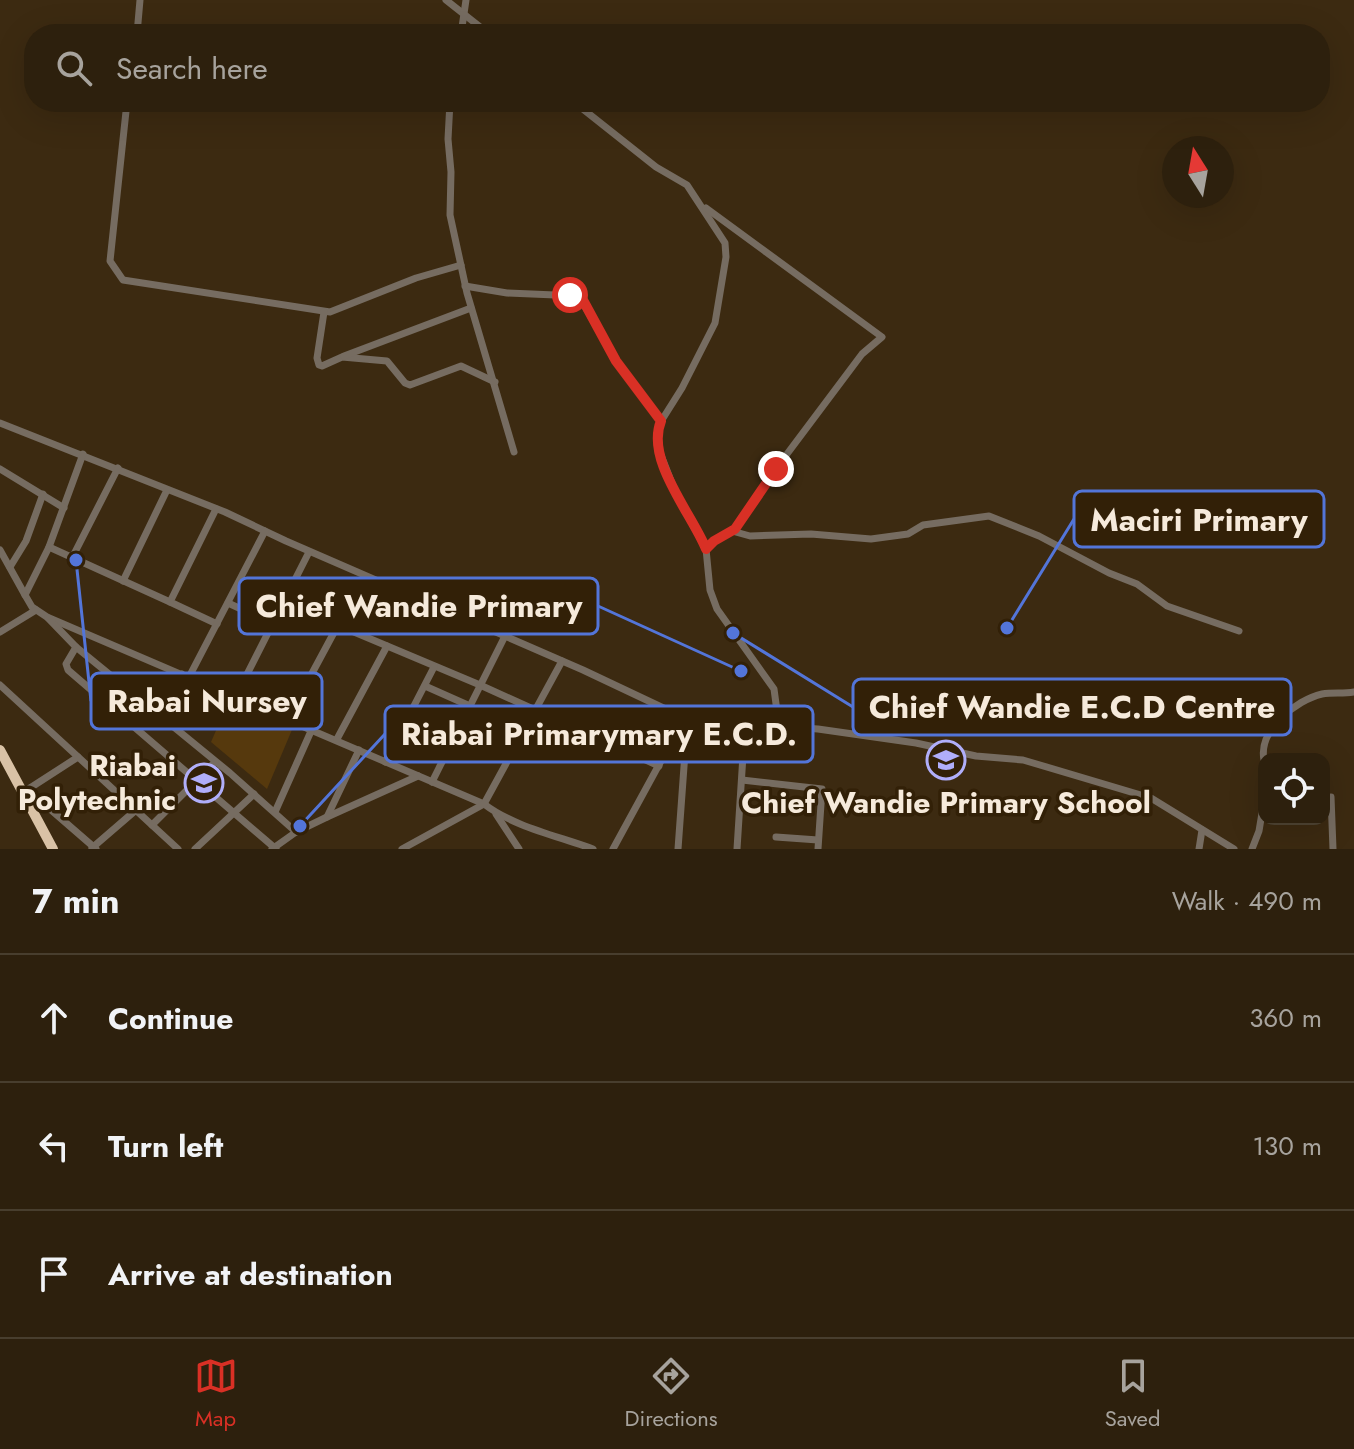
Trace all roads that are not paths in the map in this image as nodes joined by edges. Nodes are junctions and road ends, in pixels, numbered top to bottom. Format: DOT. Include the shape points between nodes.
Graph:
graph roads {
  1 [pos="140,0"];
  2 [pos="446,0"];
  3 [pos="466,0"];
  4 [pos="465,15"];
  5 [pos="138,24"];
  6 [pos="463,24"];
  7 [pos="476,24"];
  8 [pos="126,112"];
  9 [pos="449,112"];
  10 [pos="587,112"];
  11 [pos="701,204"];
  12 [pos="461,265"];
  13 [pos="465,286"];
  14 [pos="471,308"];
  15 [pos="324,312"];
  16 [pos="342,357"];
  17 [pos="495,382"];
  18 [pos="661,421"];
  19 [pos="0,423"];
  20 [pos="514,452"];
  21 [pos="83,454"];
  22 [pos="118,468"];
  23 [pos="2,471"];
  24 [pos="167,490"];
  25 [pos="43,494"];
  26 [pos="64,508"];
  27 [pos="216,509"];
  28 [pos="265,531"];
  29 [pos="732,531"];
  30 [pos="49,547"];
  31 [pos="706,549"];
  32 [pos="0,550"];
  33 [pos="309,552"];
  34 [pos="72,558"];
  35 [pos="10,567"];
  36 [pos="123,581"];
  37 [pos="25,595"];
  38 [pos="170,602"];
  39 [pos="228,603"];
  40 [pos="285,603"];
  41 [pos="36,610"];
  42 [pos="47,617"];
  43 [pos="217,624"];
  44 [pos="274,624"];
  45 [pos="338,625"];
  46 [pos="1239,631"];
  47 [pos="0,632"];
  48 [pos="505,636"];
  49 [pos="387,646"];
  50 [pos="76,647"];
  51 [pos="562,661"];
  52 [pos="434,667"];
  53 [pos="185,676"];
  54 [pos="0,685"];
  55 [pos="480,685"];
  56 [pos="425,686"];
  57 [pos="1354,692"];
  58 [pos="236,696"];
  59 [pos="470,706"];
  60 [pos="536,710"];
  61 [pos="158,714"];
  62 [pos="288,718"];
  63 [pos="685,720"];
  64 [pos="745,724"];
  65 [pos="779,726"];
  66 [pos="312,729"];
  67 [pos="337,739"];
  68 [pos="0,750"];
  69 [pos="359,750"];
  70 [pos="1263,753"];
  71 [pos="78,757"];
  72 [pos="215,762"];
  73 [pos="385,762"];
  74 [pos="659,766"];
  75 [pos="418,776"];
  76 [pos="742,780"];
  77 [pos="196,781"];
  78 [pos="432,782"];
  79 [pos="26,790"];
  80 [pos="254,794"];
  81 [pos="1331,797"];
  82 [pos="484,804"];
  83 [pos="136,810"];
  84 [pos="275,812"];
  85 [pos="495,812"];
  86 [pos="232,814"];
  87 [pos="327,817"];
  88 [pos="152,825"];
  89 [pos="1260,825"];
  90 [pos="1202,830"];
  91 [pos="296,832"];
  92 [pos="776,837"];
  93 [pos="818,845"];
  94 [pos="93,848"];
  95 [pos="274,848"];
  96 [pos="53,849"];
  97 [pos="178,849"];
  98 [pos="195,849"];
  99 [pos="402,849"];
  100 [pos="519,849"];
  101 [pos="593,849"];
  102 [pos="613,849"];
  103 [pos="678,849"];
  104 [pos="737,849"];
  105 [pos="1199,849"];
  106 [pos="1234,849"];
  107 [pos="1252,849"];
  108 [pos="1333,849"];
  1 -- 5 [label="street"];
  2 -- 4 [label="street"];
  3 -- 4 [label="street"];
  4 -- 6 [label="street"];
  4 -- 7 [label="street"];
  8 -- 15 [label="street" via="110,261 123,280"];
  9 -- 12 [label="street" via="450,215"];
  10 -- 11 [label="street" via="687,185"];
  11 -- 18 [label="street" via="725,243 717,318"];
  11 -- 29 [label="street" via="882,337 862,354"];
  12 -- 13 [label="street"];
  12 -- 15 [label="street"];
  13 -- 14 [label="street"];
  13 -- 18 [label="street" via="579,296 616,361"];
  14 -- 16 [label="street"];
  14 -- 17 [label="street"];
  15 -- 16 [label="street" via="317,362 322,366"];
  16 -- 17 [label="street" via="387,361 408,385 461,366"];
  17 -- 20 [label="street"];
  18 -- 31 [label="street" via="659,450"];
  19 -- 21 [label="street"];
  21 -- 22 [label="street"];
  21 -- 26 [label="street"];
  22 -- 24 [label="street"];
  22 -- 34 [label="street"];
  23 -- 25 [label="street"];
  24 -- 27 [label="street"];
  24 -- 36 [label="street"];
  25 -- 26 [label="street"];
  25 -- 35 [label="street"];
  26 -- 30 [label="street"];
  27 -- 28 [label="street"];
  27 -- 38 [label="street"];
  28 -- 33 [label="street"];
  28 -- 39 [label="street"];
  29 -- 31 [label="street"];
  29 -- 46 [label="street" via="871,539 989,516 1137,584 1167,606"];
  30 -- 34 [label="street"];
  30 -- 37 [label="street"];
  31 -- 65 [label="street" via="717,609 774,689"];
  32 -- 35 [label="street"];
  33 -- 40 [label="street"];
  33 -- 48 [label="street"];
  34 -- 36 [label="street"];
  35 -- 37 [label="street"];
  36 -- 38 [label="street"];
  37 -- 41 [label="street"];
  38 -- 43 [label="street"];
  39 -- 43 [label="street"];
  39 -- 44 [label="street"];
  40 -- 44 [label="street"];
  40 -- 45 [label="street"];
  41 -- 42 [label="street"];
  41 -- 47 [label="street"];
  42 -- 50 [label="street"];
  42 -- 53 [label="street"];
  43 -- 53 [label="street"];
  44 -- 58 [label="street"];
  45 -- 49 [label="street"];
  45 -- 62 [label="street"];
  48 -- 51 [label="street"];
  48 -- 55 [label="street"];
  49 -- 52 [label="street"];
  49 -- 67 [label="street"];
  50 -- 61 [label="street"];
  50 -- 77 [label="street" via="68,670"];
  51 -- 60 [label="street"];
  51 -- 63 [label="street"];
  52 -- 55 [label="street"];
  52 -- 56 [label="street"];
  53 -- 58 [label="street"];
  53 -- 61 [label="street"];
  54 -- 71 [label="street"];
  55 -- 59 [label="street"];
  55 -- 60 [label="street"];
  56 -- 59 [label="street"];
  56 -- 73 [label="street"];
  57 -- 70 [label="street" via="1319,695 1292,708 1266,739"];
  58 -- 62 [label="street"];
  59 -- 78 [label="street"];
  60 -- 74 [label="street"];
  60 -- 82 [label="street"];
  61 -- 72 [label="street"];
  62 -- 66 [label="street"];
  63 -- 64 [label="street"];
  63 -- 74 [label="street"];
  63 -- 103 [label="street"];
  64 -- 65 [label="street"];
  64 -- 76 [label="street"];
  65 -- 90 [label="street" via="1023,760 1146,796"];
  66 -- 67 [label="street"];
  66 -- 84 [label="street"];
  67 -- 69 [label="street"];
  68 -- 79 [label="highway"];
  69 -- 73 [label="street"];
  69 -- 87 [label="street"];
  71 -- 79 [label="street"];
  71 -- 83 [label="street"];
  72 -- 77 [label="street"];
  72 -- 80 [label="street"];
  73 -- 75 [label="street"];
  74 -- 102 [label="street"];
  75 -- 78 [label="street"];
  75 -- 87 [label="street"];
  76 -- 93 [label="street" via="822,789"];
  76 -- 104 [label="street"];
  77 -- 86 [label="street"];
  77 -- 88 [label="street"];
  78 -- 82 [label="street"];
  79 -- 94 [label="street"];
  79 -- 96 [label="highway"];
  80 -- 84 [label="street"];
  80 -- 86 [label="street"];
  81 -- 108 [label="street"];
  82 -- 85 [label="street"];
  82 -- 99 [label="street"];
  83 -- 88 [label="street"];
  83 -- 94 [label="street"];
  84 -- 91 [label="street"];
  85 -- 100 [label="street"];
  85 -- 101 [label="street"];
  86 -- 95 [label="street"];
  86 -- 98 [label="street"];
  87 -- 91 [label="street"];
  88 -- 97 [label="street"];
  89 -- 107 [label="street"];
  90 -- 105 [label="street"];
  90 -- 106 [label="street"];
  91 -- 95 [label="street"];
  92 -- 93 [label="street"];
}
